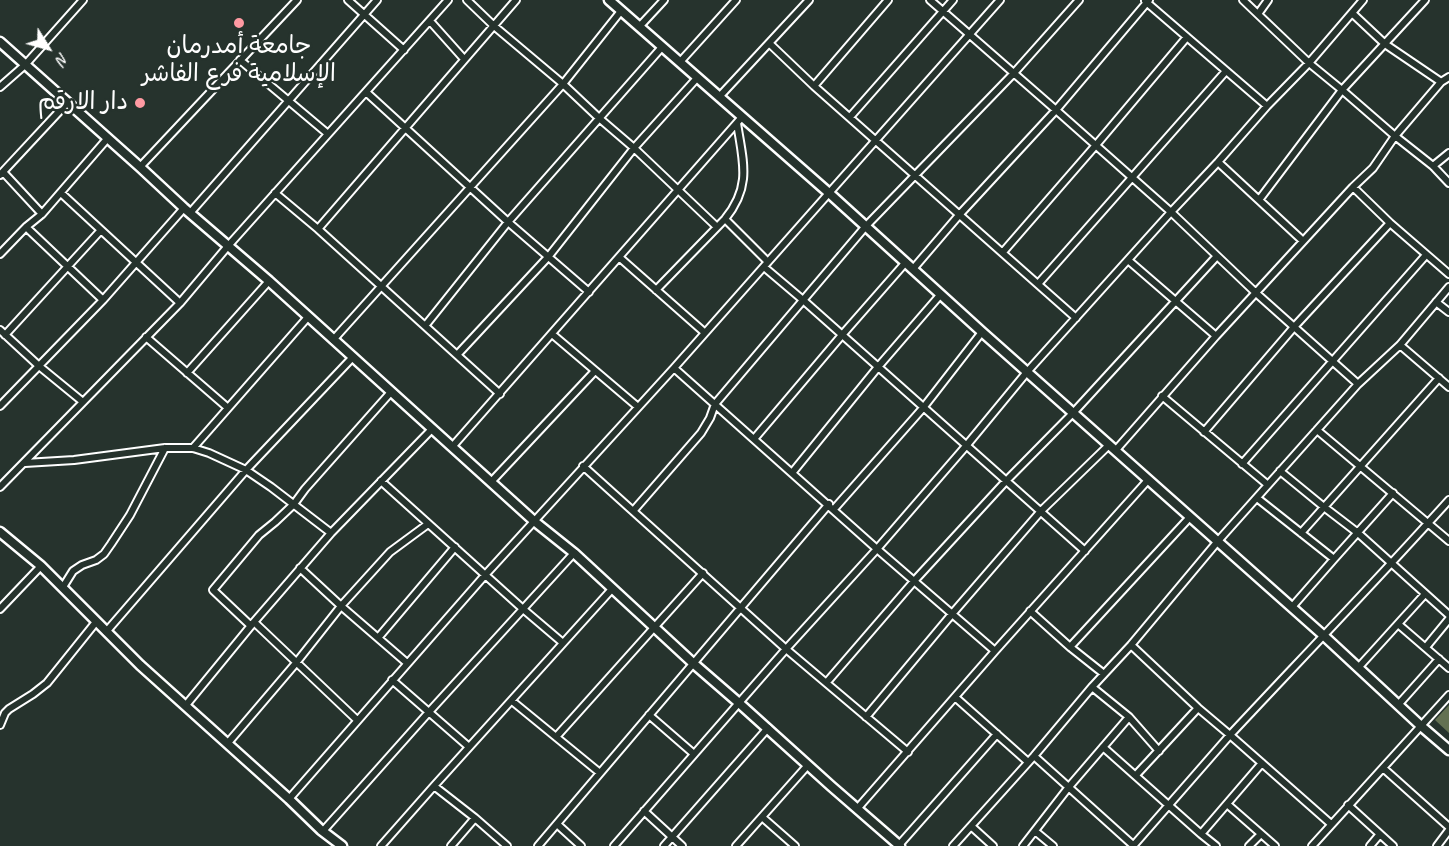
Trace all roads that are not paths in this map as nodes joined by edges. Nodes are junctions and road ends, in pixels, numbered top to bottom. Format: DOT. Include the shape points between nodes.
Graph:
graph roads {
  1 [pos="83,0"];
  2 [pos="297,0"];
  3 [pos="348,0"];
  4 [pos="377,0"];
  5 [pos="448,0"];
  6 [pos="467,0"];
  7 [pos="516,0"];
  8 [pos="609,0"];
  9 [pos="663,0"];
  10 [pos="736,0"];
  11 [pos="809,0"];
  12 [pos="888,0"];
  13 [pos="930,0"];
  14 [pos="953,0"];
  15 [pos="1000,0"];
  16 [pos="1079,0"];
  17 [pos="1243,0"];
  18 [pos="1268,0"];
  19 [pos="1363,0"];
  20 [pos="1425,0"];
  21 [pos="1147,1"];
  22 [pos="621,11"];
  23 [pos="943,12"];
  24 [pos="1352,13"];
  25 [pos="364,14"];
  26 [pos="1258,14"];
  27 [pos="430,21"];
  28 [pos="494,26"];
  29 [pos="639,27"];
  30 [pos="970,36"];
  31 [pos="1187,37"];
  32 [pos="0,42"];
  33 [pos="769,44"];
  34 [pos="1385,44"];
  35 [pos="662,47"];
  36 [pos="404,50"];
  37 [pos="464,59"];
  38 [pos="240,60"];
  39 [pos="680,62"];
  40 [pos="1309,63"];
  41 [pos="25,65"];
  42 [pos="1226,70"];
  43 [pos="1014,73"];
  44 [pos="1449,77"];
  45 [pos="697,78"];
  46 [pos="1441,82"];
  47 [pos="563,84"];
  48 [pos="814,86"];
  49 [pos="0,87"];
  50 [pos="1342,90"];
  51 [pos="366,92"];
  52 [pos="719,97"];
  53 [pos="289,101"];
  54 [pos="67,103"];
  55 [pos="1267,106"];
  56 [pos="1056,110"];
  57 [pos="850,117"];
  58 [pos="598,118"];
  59 [pos="739,120"];
  60 [pos="406,128"];
  61 [pos="328,134"];
  62 [pos="1395,136"];
  63 [pos="107,139"];
  64 [pos="877,141"];
  65 [pos="1096,145"];
  66 [pos="634,148"];
  67 [pos="1449,153"];
  68 [pos="1218,162"];
  69 [pos="1433,166"];
  70 [pos="140,167"];
  71 [pos="1,173"];
  72 [pos="916,175"];
  73 [pos="1133,178"];
  74 [pos="1449,183"];
  75 [pos="471,187"];
  76 [pos="1353,188"];
  77 [pos="678,190"];
  78 [pos="61,193"];
  79 [pos="829,193"];
  80 [pos="275,194"];
  81 [pos="1259,200"];
  82 [pos="187,210"];
  83 [pos="1171,212"];
  84 [pos="42,214"];
  85 [pos="960,214"];
  86 [pos="725,219"];
  87 [pos="508,222"];
  88 [pos="1390,223"];
  89 [pos="866,226"];
  90 [pos="26,227"];
  91 [pos="717,227"];
  92 [pos="318,229"];
  93 [pos="101,230"];
  94 [pos="1303,241"];
  95 [pos="228,246"];
  96 [pos="1003,252"];
  97 [pos="0,254"];
  98 [pos="1426,255"];
  99 [pos="549,256"];
  100 [pos="1217,256"];
  101 [pos="619,257"];
  102 [pos="1128,260"];
  103 [pos="906,262"];
  104 [pos="137,263"];
  105 [pos="766,265"];
  106 [pos="67,268"];
  107 [pos="913,269"];
  108 [pos="1449,274"];
  109 [pos="269,281"];
  110 [pos="1038,284"];
  111 [pos="381,286"];
  112 [pos="1449,287"];
  113 [pos="656,290"];
  114 [pos="589,292"];
  115 [pos="1256,293"];
  116 [pos="940,294"];
  117 [pos="103,300"];
  118 [pos="803,300"];
  119 [pos="1175,301"];
  120 [pos="1436,302"];
  121 [pos="180,303"];
  122 [pos="1449,312"];
  123 [pos="308,317"];
  124 [pos="1076,318"];
  125 [pos="425,326"];
  126 [pos="1294,327"];
  127 [pos="982,332"];
  128 [pos="2,333"];
  129 [pos="704,333"];
  130 [pos="552,334"];
  131 [pos="842,335"];
  132 [pos="1216,336"];
  133 [pos="146,338"];
  134 [pos="333,340"];
  135 [pos="1400,345"];
  136 [pos="457,355"];
  137 [pos="352,358"];
  138 [pos="1333,362"];
  139 [pos="39,366"];
  140 [pos="878,367"];
  141 [pos="674,368"];
  142 [pos="595,371"];
  143 [pos="1027,372"];
  144 [pos="187,373"];
  145 [pos="1439,378"];
  146 [pos="1358,384"];
  147 [pos="1449,387"];
  148 [pos="391,392"];
  149 [pos="500,394"];
  150 [pos="1162,396"];
  151 [pos="83,402"];
  152 [pos="715,404"];
  153 [pos="0,406"];
  154 [pos="638,407"];
  155 [pos="228,408"];
  156 [pos="923,408"];
  157 [pos="1073,413"];
  158 [pos="432,429"];
  159 [pos="1317,430"];
  160 [pos="1204,432"];
  161 [pos="754,439"];
  162 [pos="966,446"];
  163 [pos="452,447"];
  164 [pos="165,448"];
  165 [pos="193,448"];
  166 [pos="1112,448"];
  167 [pos="24,463"];
  168 [pos="1242,464"];
  169 [pos="583,466"];
  170 [pos="1360,466"];
  171 [pos="246,470"];
  172 [pos="1280,471"];
  173 [pos="792,473"];
  174 [pos="1148,480"];
  175 [pos="381,481"];
  176 [pos="1006,481"];
  177 [pos="491,482"];
  178 [pos="1268,485"];
  179 [pos="0,487"];
  180 [pos="1393,493"];
  181 [pos="1257,498"];
  182 [pos="1449,500"];
  183 [pos="294,504"];
  184 [pos="831,507"];
  185 [pos="1324,507"];
  186 [pos="634,510"];
  187 [pos="1041,511"];
  188 [pos="1190,517"];
  189 [pos="534,521"];
  190 [pos="1428,523"];
  191 [pos="428,524"];
  192 [pos="0,532"];
  193 [pos="332,533"];
  194 [pos="1301,533"];
  195 [pos="1358,533"];
  196 [pos="1218,541"];
  197 [pos="1449,541"];
  198 [pos="455,548"];
  199 [pos="877,549"];
  200 [pos="1085,551"];
  201 [pos="574,553"];
  202 [pos="1334,559"];
  203 [pos="1392,564"];
  204 [pos="41,566"];
  205 [pos="300,568"];
  206 [pos="703,573"];
  207 [pos="486,574"];
  208 [pos="915,580"];
  209 [pos="63,587"];
  210 [pos="612,589"];
  211 [pos="1425,594"];
  212 [pos="340,606"];
  213 [pos="740,607"];
  214 [pos="1292,607"];
  215 [pos="0,609"];
  216 [pos="523,609"];
  217 [pos="1030,611"];
  218 [pos="952,614"];
  219 [pos="1449,615"];
  220 [pos="1449,620"];
  221 [pos="96,622"];
  222 [pos="252,624"];
  223 [pos="1398,624"];
  224 [pos="654,627"];
  225 [pos="106,632"];
  226 [pos="1323,635"];
  227 [pos="378,638"];
  228 [pos="563,643"];
  229 [pos="1131,645"];
  230 [pos="1070,647"];
  231 [pos="1426,647"];
  232 [pos="786,649"];
  233 [pos="994,651"];
  234 [pos="1439,659"];
  235 [pos="296,663"];
  236 [pos="407,663"];
  237 [pos="694,664"];
  238 [pos="1358,668"];
  239 [pos="1449,668"];
  240 [pos="1104,674"];
  241 [pos="392,680"];
  242 [pos="827,682"];
  243 [pos="1092,687"];
  244 [pos="1449,695"];
  245 [pos="955,697"];
  246 [pos="512,700"];
  247 [pos="739,703"];
  248 [pos="186,705"];
  249 [pos="1398,705"];
  250 [pos="1198,708"];
  251 [pos="429,712"];
  252 [pos="649,716"];
  253 [pos="866,717"];
  254 [pos="1129,717"];
  255 [pos="357,720"];
  256 [pos="0,725"];
  257 [pos="1421,726"];
  258 [pos="768,728"];
  259 [pos="997,734"];
  260 [pos="1230,735"];
  261 [pos="556,737"];
  262 [pos="227,744"];
  263 [pos="469,747"];
  264 [pos="1103,747"];
  265 [pos="1449,750"];
  266 [pos="1159,751"];
  267 [pos="908,752"];
  268 [pos="694,754"];
  269 [pos="1034,756"];
  270 [pos="1029,762"];
  271 [pos="1262,763"];
  272 [pos="808,765"];
  273 [pos="1383,768"];
  274 [pos="600,773"];
  275 [pos="1136,775"];
  276 [pos="434,786"];
  277 [pos="1068,788"];
  278 [pos="288,799"];
  279 [pos="1227,804"];
  280 [pos="1348,805"];
  281 [pos="1168,806"];
  282 [pos="857,809"];
  283 [pos="644,811"];
  284 [pos="762,817"];
  285 [pos="475,818"];
  286 [pos="557,824"];
  287 [pos="1331,824"];
  288 [pos="971,826"];
  289 [pos="1449,829"];
  290 [pos="323,831"];
  291 [pos="1035,831"];
  292 [pos="1201,834"];
  293 [pos="1261,834"];
  294 [pos="1380,834"];
  295 [pos="672,837"];
  296 [pos="899,845"];
  297 [pos="342,846"];
  298 [pos="381,846"];
  299 [pos="451,846"];
  300 [pos="507,846"];
  301 [pos="538,846"];
  302 [pos="581,846"];
  303 [pos="614,846"];
  304 [pos="664,846"];
  305 [pos="682,846"];
  306 [pos="736,846"];
  307 [pos="795,846"];
  308 [pos="953,846"];
  309 [pos="993,846"];
  310 [pos="1023,846"];
  311 [pos="1053,846"];
  312 [pos="1134,846"];
  313 [pos="1216,846"];
  314 [pos="1249,846"];
  315 [pos="1275,846"];
  316 [pos="1312,846"];
  317 [pos="1370,846"];
  318 [pos="1393,846"];
  319 [pos="1437,846"];
  1 -- 41 [label="street"];
  2 -- 38 [label="street"];
  3 -- 25 [label="street"];
  4 -- 25 [label="street"];
  5 -- 27 [label="street"];
  6 -- 28 [label="street"];
  7 -- 28 [label="street"];
  8 -- 22 [label="street"];
  9 -- 29 [label="street"];
  10 -- 39 [label="street"];
  11 -- 33 [label="street"];
  12 -- 48 [label="street"];
  13 -- 23 [label="street"];
  14 -- 23 [label="street"];
  15 -- 30 [label="street"];
  16 -- 43 [label="street"];
  17 -- 26 [label="street"];
  18 -- 26 [label="street"];
  19 -- 24 [label="street"];
  20 -- 34 [label="street"];
  21 -- 31 [label="street"];
  21 -- 56 [label="street"];
  22 -- 29 [label="street"];
  22 -- 47 [label="street"];
  23 -- 30 [label="street"];
  23 -- 57 [label="street"];
  24 -- 34 [label="street"];
  24 -- 40 [label="street"];
  25 -- 36 [label="street"];
  25 -- 53 [label="street"];
  26 -- 40 [label="street"];
  27 -- 36 [label="street"];
  27 -- 37 [label="street"];
  28 -- 37 [label="street"];
  28 -- 47 [label="street"];
  29 -- 35 [label="street"];
  30 -- 43 [label="street"];
  30 -- 64 [label="street"];
  31 -- 42 [label="street"];
  31 -- 65 [label="street"];
  32 -- 41 [label="street"];
  33 -- 48 [label="street"];
  33 -- 52 [label="street"];
  34 -- 46 [label="street"];
  34 -- 50 [label="street"];
  35 -- 39 [label="street"];
  35 -- 58 [label="street"];
  36 -- 51 [label="street"];
  37 -- 60 [label="street"];
  38 -- 53 [label="street"];
  38 -- 70 [label="street"];
  39 -- 45 [label="street"];
  40 -- 50 [label="street"];
  40 -- 55 [label="street"];
  41 -- 49 [label="street"];
  41 -- 54 [label="street"];
  42 -- 55 [label="street"];
  42 -- 73 [label="street"];
  43 -- 56 [label="street"];
  43 -- 72 [label="street"];
  44 -- 46 [label="street"];
  45 -- 52 [label="street"];
  45 -- 66 [label="street"];
  46 -- 62 [label="street"];
  47 -- 58 [label="street"];
  47 -- 75 [label="street"];
  48 -- 57 [label="street"];
  50 -- 62 [label="street"];
  50 -- 81 [label="street"];
  51 -- 60 [label="street"];
  51 -- 61 [label="street"];
  52 -- 59 [label="street"];
  53 -- 61 [label="street"];
  53 -- 82 [label="street"];
  54 -- 63 [label="street"];
  54 -- 71 [label="street"];
  55 -- 68 [label="street"];
  56 -- 65 [label="street"];
  56 -- 85 [label="street"];
  57 -- 64 [label="street"];
  58 -- 66 [label="street"];
  58 -- 87 [label="street"];
  59 -- 77 [label="street"];
  59 -- 79 [label="street"];
  59 -- 86 [label="street" via="744,176 739,199"];
  60 -- 75 [label="street"];
  60 -- 92 [label="street"];
  61 -- 80 [label="street"];
  62 -- 69 [label="street"];
  62 -- 76 [label="street"];
  63 -- 70 [label="street"];
  63 -- 78 [label="street"];
  64 -- 72 [label="street"];
  64 -- 79 [label="street"];
  65 -- 73 [label="street"];
  65 -- 96 [label="street"];
  66 -- 77 [label="street"];
  66 -- 99 [label="street"];
  67 -- 69 [label="street"];
  68 -- 81 [label="street"];
  68 -- 83 [label="street"];
  69 -- 74 [label="street"];
  70 -- 82 [label="street"];
  71 -- 84 [label="street"];
  72 -- 85 [label="street"];
  72 -- 89 [label="street"];
  73 -- 83 [label="street"];
  73 -- 110 [label="street"];
  75 -- 87 [label="street"];
  75 -- 111 [label="street"];
  76 -- 88 [label="street"];
  76 -- 94 [label="street"];
  77 -- 91 [label="street"];
  77 -- 101 [label="street"];
  78 -- 84 [label="street"];
  78 -- 93 [label="street"];
  79 -- 89 [label="street"];
  79 -- 105 [label="street"];
  80 -- 92 [label="street"];
  80 -- 95 [label="street"];
  81 -- 94 [label="street"];
  82 -- 95 [label="street"];
  82 -- 104 [label="street"];
  83 -- 100 [label="street"];
  83 -- 102 [label="street"];
  84 -- 90 [label="street"];
  85 -- 96 [label="street"];
  85 -- 107 [label="street"];
  86 -- 91 [label="street"];
  86 -- 105 [label="street"];
  87 -- 99 [label="street"];
  87 -- 125 [label="street"];
  88 -- 98 [label="street"];
  88 -- 126 [label="street"];
  89 -- 103 [label="street"];
  89 -- 118 [label="street"];
  90 -- 97 [label="street"];
  90 -- 106 [label="street"];
  91 -- 113 [label="street"];
  92 -- 111 [label="street"];
  93 -- 104 [label="street"];
  93 -- 106 [label="street"];
  94 -- 115 [label="street"];
  95 -- 109 [label="street"];
  95 -- 121 [label="street"];
  96 -- 110 [label="street"];
  98 -- 108 [label="street"];
  98 -- 138 [label="street"];
  99 -- 114 [label="street"];
  99 -- 136 [label="street"];
  100 -- 115 [label="street"];
  100 -- 119 [label="street"];
  101 -- 113 [label="street"];
  101 -- 114 [label="street"];
  102 -- 119 [label="street"];
  102 -- 124 [label="street"];
  103 -- 107 [label="street"];
  103 -- 131 [label="street"];
  104 -- 117 [label="street"];
  104 -- 121 [label="street"];
  105 -- 118 [label="street"];
  105 -- 129 [label="street"];
  106 -- 117 [label="street"];
  106 -- 128 [label="street"];
  107 -- 116 [label="street"];
  109 -- 123 [label="street"];
  109 -- 144 [label="street"];
  110 -- 124 [label="street"];
  111 -- 125 [label="street"];
  111 -- 134 [label="street"];
  112 -- 120 [label="street"];
  113 -- 129 [label="street"];
  114 -- 130 [label="street"];
  115 -- 126 [label="street"];
  115 -- 132 [label="street"];
  116 -- 127 [label="street"];
  116 -- 140 [label="street"];
  117 -- 139 [label="street"];
  118 -- 131 [label="street"];
  118 -- 152 [label="street"];
  119 -- 132 [label="street"];
  119 -- 157 [label="street"];
  120 -- 122 [label="street"];
  120 -- 135 [label="street"];
  121 -- 133 [label="street"];
  123 -- 134 [label="street"];
  123 -- 155 [label="street"];
  124 -- 143 [label="street"];
  125 -- 136 [label="street"];
  126 -- 138 [label="street"];
  126 -- 160 [label="street"];
  127 -- 143 [label="street"];
  127 -- 156 [label="street"];
  128 -- 139 [label="street"];
  129 -- 141 [label="street"];
  130 -- 142 [label="street"];
  130 -- 149 [label="street"];
  131 -- 140 [label="street"];
  131 -- 161 [label="street"];
  132 -- 150 [label="street"];
  133 -- 144 [label="street"];
  133 -- 151 [label="street"];
  134 -- 137 [label="street"];
  135 -- 145 [label="street"];
  135 -- 146 [label="street"];
  136 -- 149 [label="street"];
  137 -- 148 [label="street"];
  137 -- 171 [label="street"];
  138 -- 146 [label="street"];
  138 -- 168 [label="street"];
  139 -- 151 [label="street"];
  139 -- 153 [label="street"];
  140 -- 156 [label="street"];
  140 -- 173 [label="street"];
  141 -- 152 [label="street"];
  141 -- 154 [label="street"];
  142 -- 154 [label="street"];
  142 -- 177 [label="street"];
  143 -- 157 [label="street"];
  143 -- 162 [label="street"];
  144 -- 155 [label="street"];
  145 -- 147 [label="street"];
  145 -- 170 [label="street"];
  146 -- 159 [label="street"];
  148 -- 158 [label="street"];
  148 -- 183 [label="street"];
  149 -- 163 [label="street"];
  150 -- 160 [label="street"];
  150 -- 166 [label="street"];
  151 -- 167 [label="street"];
  152 -- 161 [label="street"];
  152 -- 186 [label="street" via="701,433"];
  154 -- 169 [label="street"];
  155 -- 165 [label="street"];
  156 -- 162 [label="street"];
  156 -- 184 [label="street"];
  157 -- 166 [label="street"];
  157 -- 176 [label="street"];
  158 -- 163 [label="street"];
  158 -- 175 [label="street"];
  159 -- 170 [label="street"];
  159 -- 172 [label="street"];
  160 -- 168 [label="street"];
  161 -- 173 [label="street"];
  162 -- 176 [label="street"];
  162 -- 199 [label="street"];
  163 -- 177 [label="street"];
  164 -- 165 [label="street"];
  164 -- 167 [label="street"];
  164 -- 209 [label="street" via="130,515 104,554 73,571"];
  165 -- 171 [label="street"];
  166 -- 174 [label="street"];
  166 -- 187 [label="street"];
  167 -- 179 [label="street"];
  168 -- 178 [label="street"];
  169 -- 186 [label="street"];
  169 -- 189 [label="street"];
  170 -- 180 [label="street"];
  170 -- 185 [label="street"];
  171 -- 183 [label="street"];
  171 -- 225 [label="street"];
  172 -- 178 [label="street"];
  172 -- 185 [label="street"];
  173 -- 184 [label="street"];
  174 -- 188 [label="street"];
  174 -- 200 [label="street"];
  175 -- 191 [label="street"];
  175 -- 193 [label="street"];
  176 -- 187 [label="street"];
  176 -- 208 [label="street"];
  177 -- 189 [label="street"];
  178 -- 181 [label="street"];
  180 -- 190 [label="street"];
  180 -- 195 [label="street"];
  181 -- 194 [label="street"];
  181 -- 196 [label="street"];
  182 -- 190 [label="street"];
  183 -- 193 [label="street"];
  183 -- 222 [label="street" via="259,534 213,590"];
  184 -- 199 [label="street"];
  184 -- 213 [label="street"];
  185 -- 194 [label="street"];
  185 -- 195 [label="street"];
  186 -- 206 [label="street"];
  187 -- 200 [label="street"];
  187 -- 218 [label="street"];
  188 -- 196 [label="street"];
  188 -- 230 [label="street"];
  189 -- 201 [label="street"];
  189 -- 207 [label="street"];
  190 -- 197 [label="street"];
  190 -- 203 [label="street"];
  191 -- 198 [label="street"];
  191 -- 212 [label="street" via="390,552"];
  192 -- 204 [label="street"];
  193 -- 205 [label="street"];
  194 -- 202 [label="street"];
  195 -- 202 [label="street"];
  195 -- 203 [label="street"];
  196 -- 214 [label="street"];
  196 -- 229 [label="street"];
  198 -- 207 [label="street"];
  198 -- 227 [label="street"];
  199 -- 208 [label="street"];
  199 -- 232 [label="street"];
  200 -- 217 [label="street"];
  201 -- 210 [label="street"];
  201 -- 216 [label="street"];
  202 -- 214 [label="street"];
  203 -- 211 [label="street"];
  203 -- 226 [label="street"];
  204 -- 209 [label="street"];
  204 -- 215 [label="street"];
  205 -- 212 [label="street"];
  205 -- 222 [label="street"];
  206 -- 213 [label="street"];
  206 -- 224 [label="street"];
  207 -- 216 [label="street"];
  207 -- 236 [label="street"];
  208 -- 218 [label="street"];
  208 -- 242 [label="street"];
  209 -- 221 [label="street"];
  210 -- 224 [label="street"];
  210 -- 228 [label="street"];
  211 -- 219 [label="street"];
  211 -- 223 [label="street"];
  212 -- 227 [label="street"];
  212 -- 235 [label="street"];
  213 -- 232 [label="street"];
  213 -- 237 [label="street"];
  214 -- 226 [label="street"];
  216 -- 228 [label="street"];
  216 -- 251 [label="street"];
  217 -- 230 [label="street"];
  217 -- 233 [label="street"];
  218 -- 233 [label="street"];
  218 -- 253 [label="street"];
  220 -- 231 [label="street"];
  221 -- 225 [label="street"];
  221 -- 256 [label="street" via="47,683 9,709"];
  222 -- 235 [label="street"];
  222 -- 248 [label="street"];
  223 -- 231 [label="street"];
  223 -- 238 [label="street"];
  224 -- 237 [label="street"];
  224 -- 261 [label="street"];
  225 -- 248 [label="street"];
  226 -- 238 [label="street"];
  226 -- 260 [label="street"];
  227 -- 236 [label="street"];
  228 -- 246 [label="street"];
  229 -- 240 [label="street"];
  229 -- 250 [label="street"];
  230 -- 240 [label="street"];
  231 -- 234 [label="street"];
  232 -- 242 [label="street"];
  232 -- 247 [label="street"];
  233 -- 245 [label="street"];
  234 -- 239 [label="street"];
  234 -- 249 [label="street"];
  235 -- 255 [label="street"];
  235 -- 262 [label="street"];
  236 -- 241 [label="street"];
  237 -- 247 [label="street"];
  237 -- 252 [label="street"];
  238 -- 249 [label="street"];
  240 -- 243 [label="street"];
  241 -- 251 [label="street"];
  241 -- 255 [label="street"];
  242 -- 253 [label="street"];
  243 -- 254 [label="street"];
  243 -- 269 [label="street"];
  244 -- 257 [label="street"];
  245 -- 259 [label="street"];
  245 -- 267 [label="street"];
  246 -- 261 [label="street"];
  246 -- 263 [label="street"];
  247 -- 258 [label="street"];
  247 -- 268 [label="street"];
  248 -- 262 [label="street"];
  249 -- 257 [label="street"];
  250 -- 260 [label="street"];
  250 -- 266 [label="street"];
  251 -- 263 [label="street"];
  251 -- 290 [label="street"];
  252 -- 268 [label="street"];
  252 -- 274 [label="street"];
  253 -- 267 [label="street"];
  254 -- 264 [label="street"];
  254 -- 266 [label="street"];
  255 -- 278 [label="street"];
  257 -- 265 [label="street"];
  257 -- 273 [label="street"];
  258 -- 272 [label="street"];
  258 -- 295 [label="street"];
  259 -- 270 [label="street"];
  259 -- 296 [label="street"];
  260 -- 271 [label="street"];
  260 -- 281 [label="street"];
  261 -- 274 [label="street"];
  262 -- 278 [label="street"];
  263 -- 276 [label="street"];
  264 -- 275 [label="street"];
  264 -- 277 [label="street"];
  266 -- 275 [label="street"];
  267 -- 282 [label="street"];
  268 -- 283 [label="street"];
  269 -- 270 [label="street"];
  269 -- 277 [label="street"];
  270 -- 288 [label="street"];
  271 -- 279 [label="street"];
  271 -- 287 [label="street"];
  272 -- 282 [label="street"];
  272 -- 284 [label="street"];
  273 -- 280 [label="street"];
  273 -- 289 [label="street"];
  274 -- 286 [label="street"];
  275 -- 281 [label="street"];
  276 -- 285 [label="street"];
  276 -- 298 [label="street"];
  277 -- 291 [label="street"];
  277 -- 312 [label="street"];
  278 -- 290 [label="street"];
  279 -- 292 [label="street"];
  279 -- 293 [label="street"];
  280 -- 287 [label="street"];
  280 -- 294 [label="street"];
  281 -- 292 [label="street"];
  281 -- 312 [label="street"];
  282 -- 296 [label="street"];
  283 -- 295 [label="street"];
  283 -- 303 [label="street"];
  284 -- 306 [label="street"];
  284 -- 307 [label="street"];
  285 -- 299 [label="street"];
  285 -- 300 [label="street"];
  286 -- 301 [label="street"];
  286 -- 302 [label="street"];
  287 -- 316 [label="street"];
  288 -- 308 [label="street"];
  288 -- 309 [label="street"];
  289 -- 319 [label="street"];
  290 -- 297 [label="street"];
  291 -- 310 [label="street"];
  291 -- 311 [label="street"];
  292 -- 313 [label="street"];
  293 -- 314 [label="street"];
  293 -- 315 [label="street"];
  294 -- 317 [label="street"];
  294 -- 318 [label="street"];
  295 -- 304 [label="street"];
  295 -- 305 [label="street"];
}
